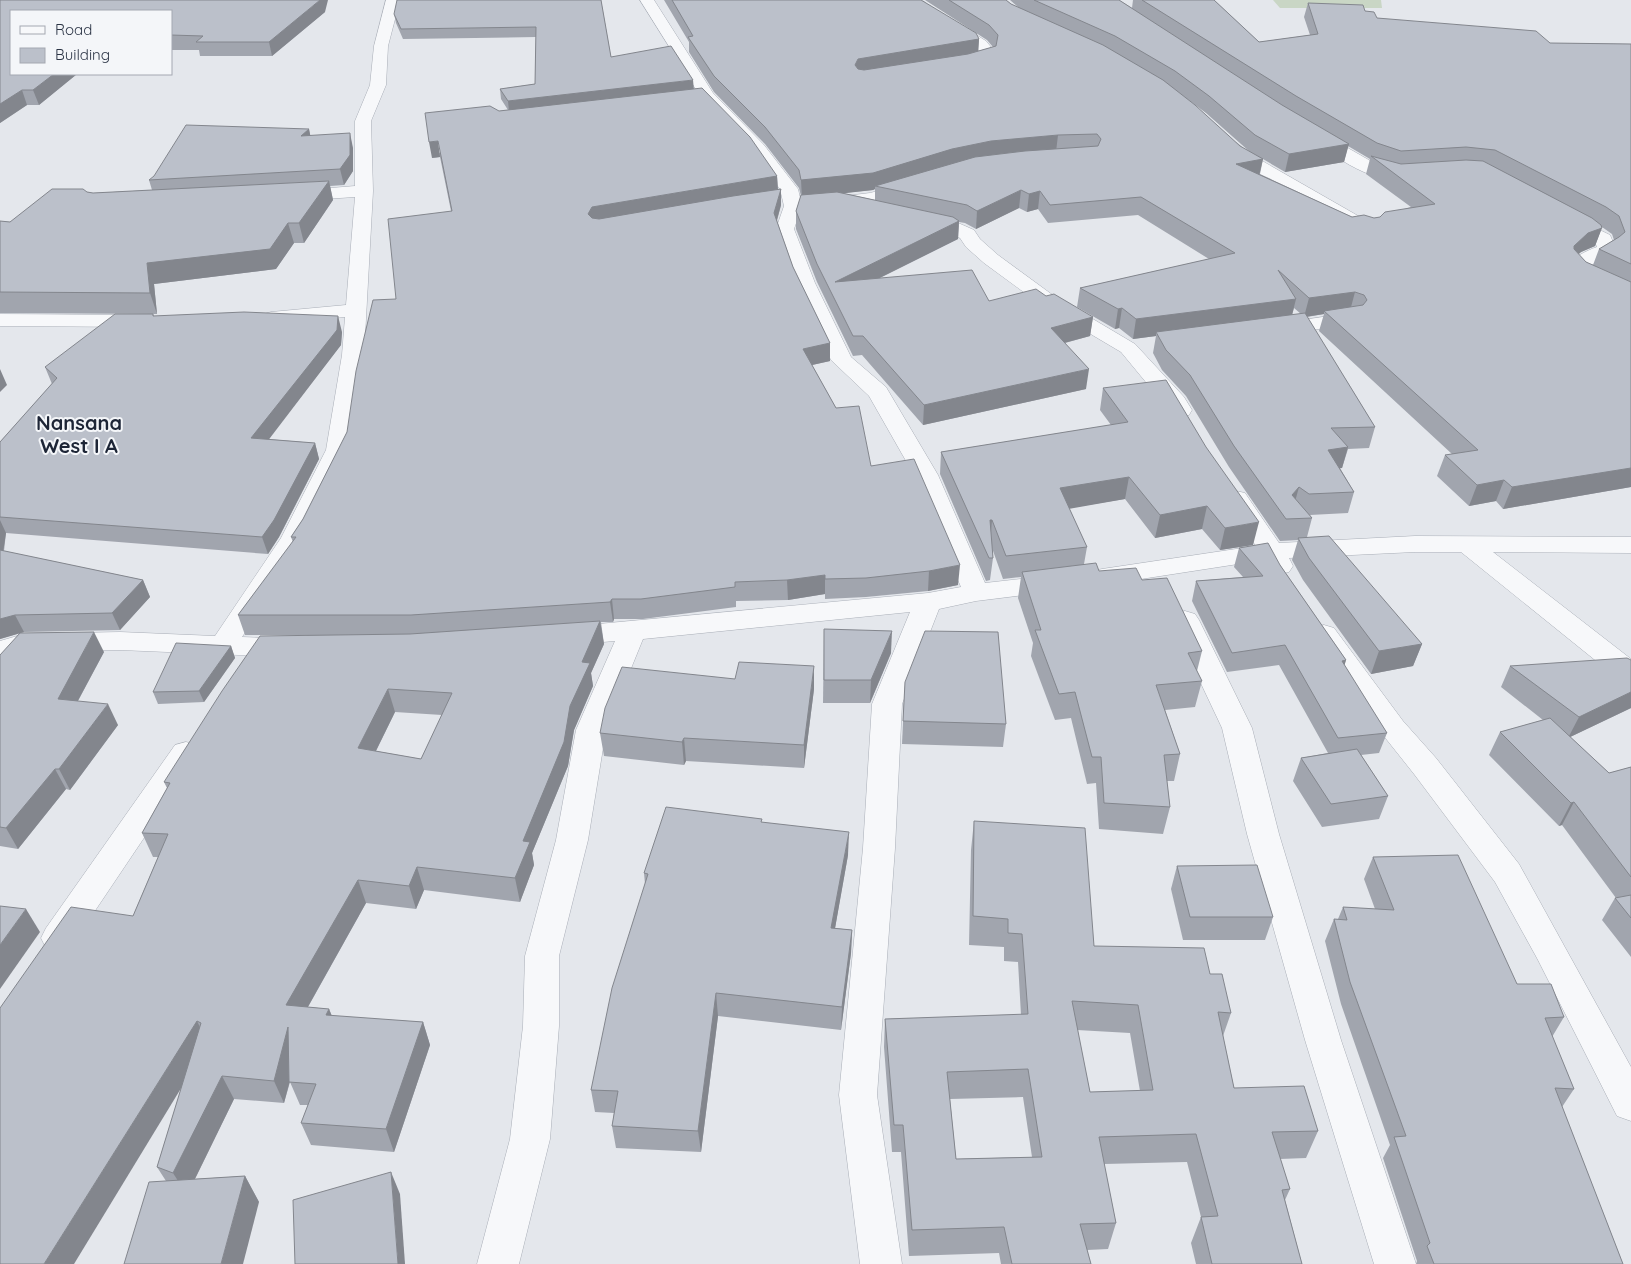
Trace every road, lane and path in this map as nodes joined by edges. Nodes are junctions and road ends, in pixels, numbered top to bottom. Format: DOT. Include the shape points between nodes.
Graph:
graph roads {
  1 [pos="393,0"];
  2 [pos="646,0"];
  3 [pos="915,0"];
  4 [pos="948,67"];
  5 [pos="707,96"];
  6 [pos="687,98"];
  7 [pos="1300,126"];
  8 [pos="1218,134"];
  9 [pos="1416,174"];
  10 [pos="925,183"];
  11 [pos="364,191"];
  12 [pos="281,196"];
  13 [pos="785,201"];
  14 [pos="839,203"];
  15 [pos="1549,210"];
  16 [pos="1369,229"];
  17 [pos="1631,296"];
  18 [pos="356,310"];
  19 [pos="250,319"];
  20 [pos="1350,319"];
  21 [pos="0,320"];
  22 [pos="162,322"];
  23 [pos="1259,332"];
  24 [pos="1156,345"];
  25 [pos="1128,348"];
  26 [pos="1191,427"];
  27 [pos="1226,483"];
  28 [pos="1467,544"];
  29 [pos="1631,545"];
  30 [pos="1272,551"];
  31 [pos="1161,570"];
  32 [pos="976,594"];
  33 [pos="928,602"];
  34 [pos="633,631"];
  35 [pos="544,637"];
  36 [pos="223,644"];
  37 [pos="308,647"];
  38 [pos="0,650"];
  39 [pos="1631,674"];
  40 [pos="203,729"];
  41 [pos="39,964"];
  42 [pos="1631,1104"];
  43 [pos="498,1264"];
  44 [pos="881,1264"];
  45 [pos="1395,1264"];
  1 -- 11 [label="street" via="381,46 378,85 363,121"];
  2 -- 5 [label="street"];
  3 -- 4 [label="street" via="988,52 988,58"];
  5 -- 6 [label="street"];
  5 -- 13 [label="street" via="758,148 789,189"];
  7 -- 9 [label="street" via="1375,170 1396,175"];
  8 -- 16 [label="street" via="1244,158"];
  10 -- 14 [label="street"];
  11 -- 12 [label="street"];
  11 -- 18 [label="street"];
  13 -- 14 [label="street"];
  13 -- 32 [label="street" via="785,229 805,283 842,360 878,392 926,475"];
  14 -- 25 [label="street" via="959,229 991,259 1047,300"];
  15 -- 17 [label="street" via="1603,239 1607,249 1578,266 1586,275"];
  18 -- 19 [label="street"];
  18 -- 36 [label="street" via="353,355 338,450 294,538"];
  20 -- 23 [label="street"];
  21 -- 22 [label="street"];
  24 -- 25 [label="street"];
  25 -- 26 [label="street" via="1176,402"];
  27 -- 30 [label="street"];
  28 -- 29 [label="street"];
  28 -- 30 [label="street"];
  28 -- 39 [label="street"];
  30 -- 31 [label="street"];
  30 -- 42 [label="street" via="1339,656 1507,873"];
  31 -- 32 [label="street"];
  31 -- 45 [label="street" via="1237,728 1263,834 1323,1040"];
  32 -- 33 [label="street"];
  33 -- 34 [label="street"];
  33 -- 44 [label="street" via="887,704 879,848 858,1095"];
  34 -- 35 [label="street"];
  34 -- 43 [label="street" via="591,730 572,840 542,956 541,1026 530,1140"];
  36 -- 37 [label="street" via="251,660"];
  36 -- 38 [label="street" via="24,643"];
  40 -- 41 [label="street"];
}
